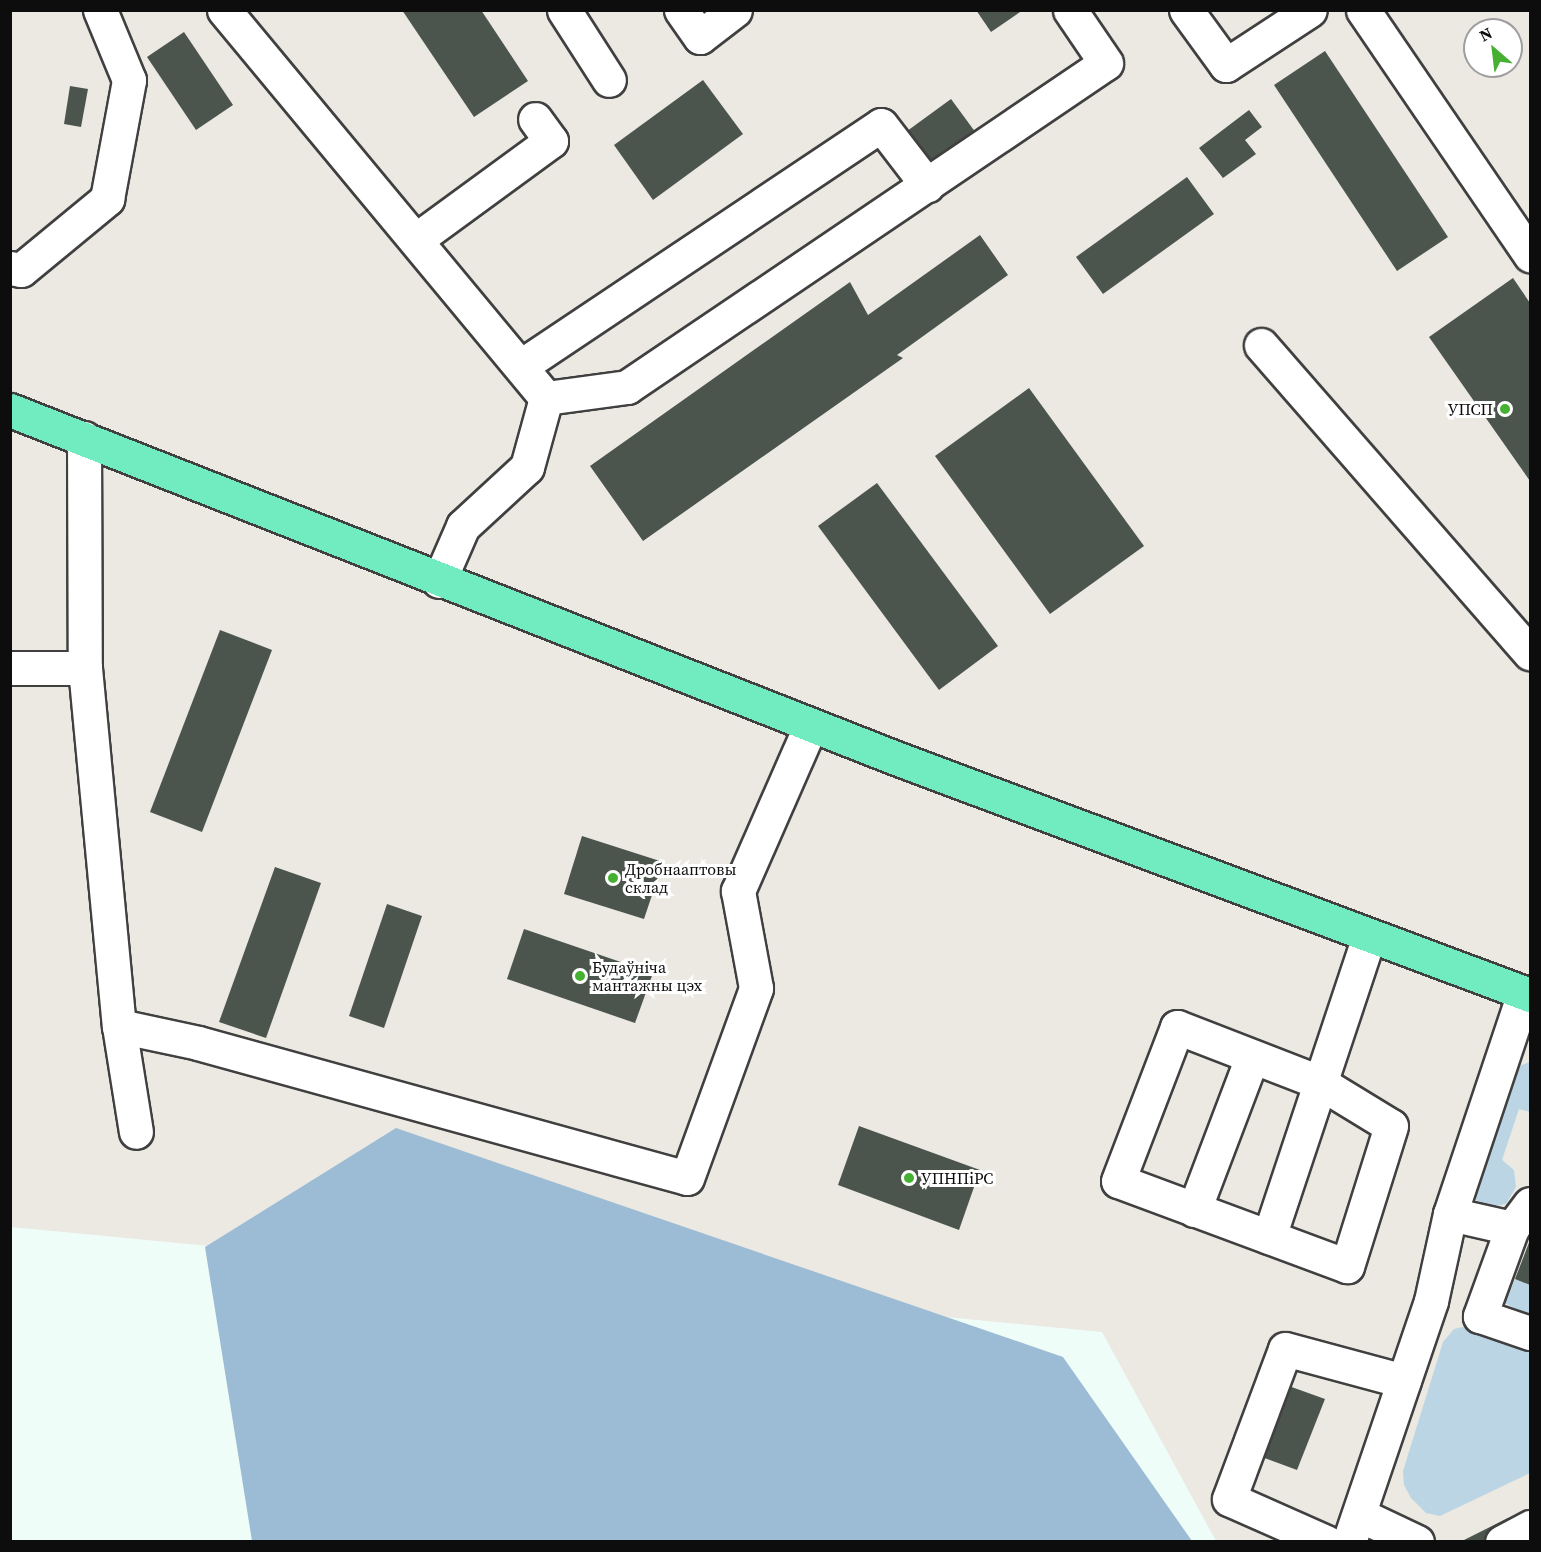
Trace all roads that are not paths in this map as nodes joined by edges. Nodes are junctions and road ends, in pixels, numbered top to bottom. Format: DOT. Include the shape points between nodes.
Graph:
graph roads {
  1 [pos="100,10"];
  2 [pos="224,10"];
  3 [pos="564,10"];
  4 [pos="681,10"];
  5 [pos="735,10"];
  6 [pos="1070,10"];
  7 [pos="1186,10"];
  8 [pos="1310,10"];
  9 [pos="1363,10"];
  10 [pos="609,80"];
  11 [pos="535,119"];
  12 [pos="927,185"];
  13 [pos="417,240"];
  14 [pos="1530,255"];
  15 [pos="10,268"];
  16 [pos="1261,345"];
  17 [pos="521,366"];
  18 [pos="546,398"];
  19 [pos="10,410"];
  20 [pos="84,438"];
  21 [pos="439,581"];
  22 [pos="1530,653"];
  23 [pos="10,668"];
  24 [pos="85,668"];
  25 [pos="811,725"];
  26 [pos="1370,936"];
  27 [pos="1527,994"];
  28 [pos="119,1026"];
  29 [pos="1252,1057"];
  30 [pos="1319,1082"];
  31 [pos="135,1132"];
  32 [pos="1194,1210"];
  33 [pos="1450,1214"];
  34 [pos="1521,1216"];
  35 [pos="1269,1237"];
  36 [pos="1431,1301"];
  37 [pos="1480,1316"];
  38 [pos="1530,1333"];
  39 [pos="1404,1381"];
  40 [pos="1530,1527"];
  41 [pos="1355,1528"];
  42 [pos="1326,1542"];
  43 [pos="1417,1542"];
  44 [pos="1502,1542"];
  1 -- 15 [label="lane" via="129,80 107,199 21,270"];
  2 -- 13 [label="lane"];
  3 -- 10 [label="lane"];
  4 -- 5 [label="lane" via="700,37"];
  6 -- 12 [label="lane" via="1106,63"];
  7 -- 8 [label="lane" via="1226,65"];
  9 -- 14 [label="lane"];
  11 -- 13 [label="lane" via="551,141"];
  12 -- 17 [label="lane" via="881,125"];
  12 -- 18 [label="lane" via="627,387"];
  13 -- 17 [label="lane"];
  16 -- 22 [label="lane"];
  17 -- 18 [label="lane"];
  18 -- 21 [label="lane" via="527,467 463,526"];
  19 -- 20 [label="main road"];
  20 -- 21 [label="main road"];
  20 -- 24 [label="lane"];
  21 -- 25 [label="main road"];
  23 -- 24 [label="lane"];
  24 -- 28 [label="lane"];
  25 -- 26 [label="main road"];
  25 -- 28 [label="lane" via="738,891 756,988 687,1178 198,1043"];
  26 -- 27 [label="main road"];
  26 -- 30 [label="lane"];
  27 -- 33 [label="lane"];
  28 -- 31 [label="lane"];
  29 -- 30 [label="lane"];
  29 -- 32 [label="lane"];
  29 -- 32 [label="lane" via="1177,1027 1118,1181"];
  30 -- 35 [label="lane"];
  30 -- 35 [label="lane" via="1391,1126 1347,1266"];
  32 -- 35 [label="lane"];
  33 -- 34 [label="lane"];
  33 -- 36 [label="lane"];
  34 -- 37 [label="lane"];
  36 -- 37 [label="lane"];
  36 -- 39 [label="lane"];
  37 -- 38 [label="lane"];
  39 -- 41 [label="lane"];
  39 -- 42 [label="lane" via="1285,1349 1229,1499"];
  40 -- 44 [label="lane"];
  41 -- 43 [label="lane"];
}
